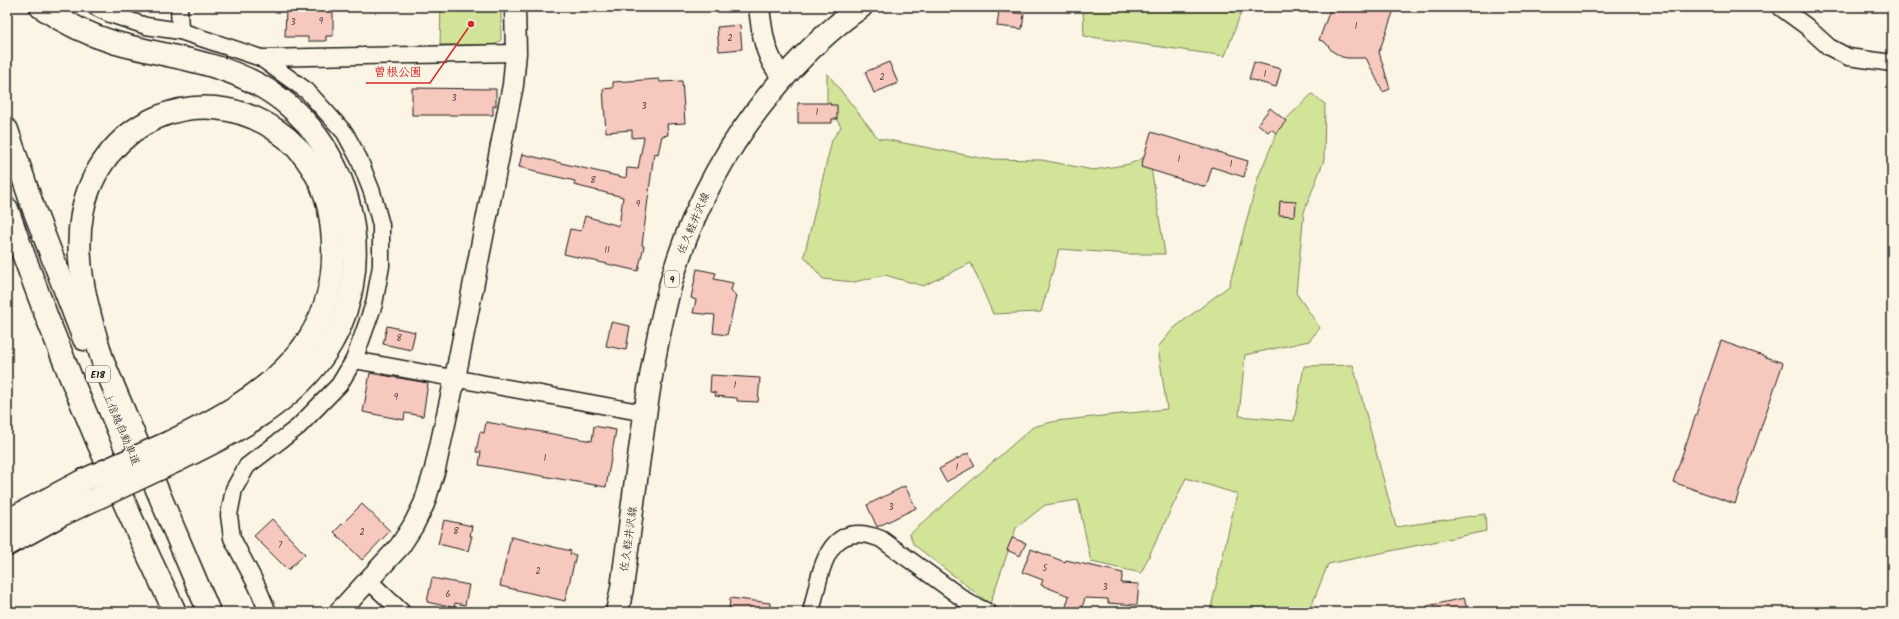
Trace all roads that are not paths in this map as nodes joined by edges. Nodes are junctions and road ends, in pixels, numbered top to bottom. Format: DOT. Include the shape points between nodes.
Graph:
graph roads {
  1 [pos="41,7"];
  2 [pos="96,7"];
  3 [pos="179,7"];
  4 [pos="515,7"];
  5 [pos="759,7"];
  6 [pos="861,7"];
  7 [pos="1780,7"];
  8 [pos="180,31"];
  9 [pos="516,53"];
  10 [pos="261,58"];
  11 [pos="1892,63"];
  12 [pos="783,78"];
  13 [pos="7,130"];
  14 [pos="7,209"];
  15 [pos="354,360"];
  16 [pos="456,378"];
  17 [pos="645,413"];
  18 [pos="173,451"];
  19 [pos="7,521"];
  20 [pos="7,545"];
  21 [pos="369,580"];
  22 [pos="175,612"];
  23 [pos="204,612"];
  24 [pos="209,612"];
  25 [pos="268,612"];
  26 [pos="339,612"];
  27 [pos="402,612"];
  28 [pos="617,612"];
  29 [pos="811,612"];
  30 [pos="988,612"];
  1 -- 18 [label="main road" via="84,32 116,43 207,65 257,84 304,120 322,142 346,192 354,240 351,290 334,339 321,359 287,396 243,427"];
  2 -- 8 [label="street" via="146,26"];
  3 -- 8 [label="street"];
  4 -- 9 [label="street"];
  5 -- 12 [label="street" via="768,56"];
  6 -- 12 [label="main road, 佐久軽井沢線 / 9" via="830,32"];
  7 -- 11 [label="street" via="1829,47 1848,57"];
  8 -- 10 [label="street"];
  9 -- 10 [label="street"];
  9 -- 16 [label="street" via="513,85"];
  10 -- 15 [label="street" via="307,90 346,133 372,192 381,225 381,266 374,304"];
  12 -- 17 [label="main road, 佐久軽井沢線 / 9" via="739,134 710,183 689,230 663,314"];
  13 -- 23 [label="main road, 上信越自動車道 / E18" via="77,323 125,438"];
  14 -- 22 [label="main road, E18" via="54,336 100,447"];
  15 -- 16 [label="street"];
  15 -- 25 [label="street" via="339,385 298,427 247,466 234,489 229,515 232,538"];
  16 -- 17 [label="street"];
  16 -- 21 [label="street" via="435,469 424,504 400,546"];
  17 -- 28 [label="main road, 佐久軽井沢線 / 9"];
  18 -- 19 [label="main road, bridge" via="84,480"];
  18 -- 20 [label="main road, bridge" via="95,499"];
  18 -- 24 [label="main road" via="207,424 240,405 267,385 290,364 308,340 321,316 330,290 334,263 334,238 327,203 315,171 291,141 275,129 236,111 211,107 183,109 162,115 131,131 117,144 93,177 84,202 80,237 84,288 90,320 103,362"];
  21 -- 26 [label="street"];
  21 -- 27 [label="street"];
  29 -- 30 [label="street" via="826,556 832,546 842,537 868,534 881,539 969,603"];
}
